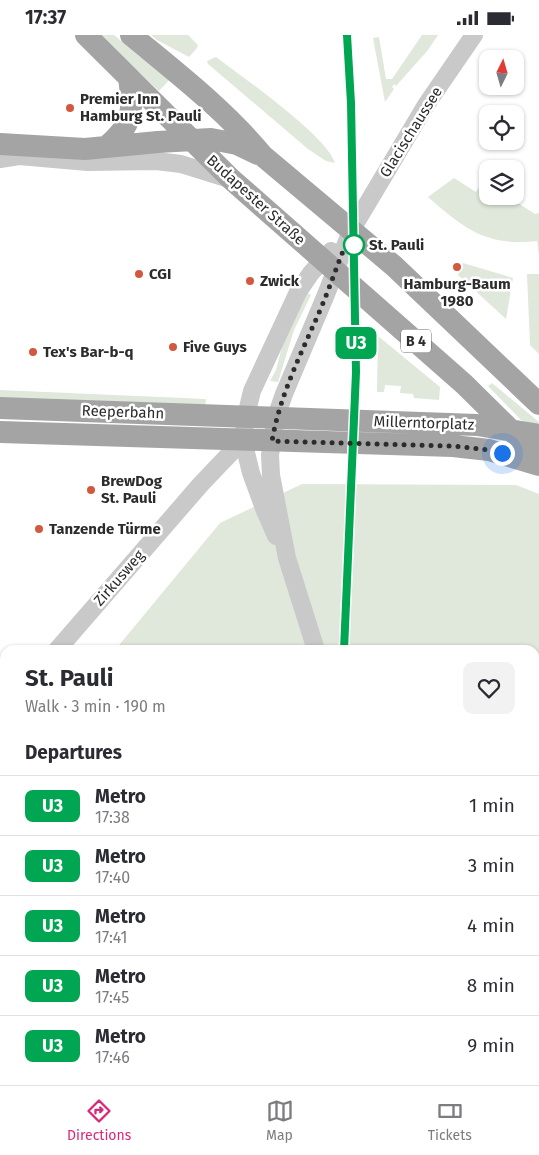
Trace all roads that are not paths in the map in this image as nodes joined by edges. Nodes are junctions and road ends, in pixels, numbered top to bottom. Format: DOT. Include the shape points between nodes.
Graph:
graph roads {
  1 [pos="86,35"];
  2 [pos="131,35"];
  3 [pos="474,35"];
  4 [pos="128,78"];
  5 [pos="190,140"];
  6 [pos="0,144"];
  7 [pos="106,147"];
  8 [pos="263,156"];
  9 [pos="0,159"];
  10 [pos="231,179"];
  11 [pos="350,231"];
  12 [pos="329,265"];
  13 [pos="539,404"];
  14 [pos="0,408"];
  15 [pos="246,416"];
  16 [pos="276,417"];
  17 [pos="511,430"];
  18 [pos="0,432"];
  19 [pos="539,435"];
  20 [pos="243,440"];
  21 [pos="272,441"];
  22 [pos="539,458"];
  23 [pos="539,465"];
  24 [pos="287,558"];
  25 [pos="61,645"];
  26 [pos="314,645"];
  1 -- 4 [label="main road, Budapester Straße / B 4"];
  2 -- 8 [label="main road, Budapester Straße / B 4" via="221,111"];
  3 -- 11 [label="street, Glacischaussee" via="426,105"];
  4 -- 5 [label="main road, Budapester Straße / B 4"];
  4 -- 7 [label="main road" via="132,113 122,131"];
  5 -- 7 [label="main road"];
  5 -- 8 [label="main road, Budapester Straße" via="224,141"];
  5 -- 10 [label="main road, Budapester Straße / B 4"];
  6 -- 7 [label="main road" via="61,149"];
  8 -- 11 [label="main road, Budapester Straße / B 4"];
  9 -- 10 [label="street" via="19,156 88,162 156,161 203,169"];
  10 -- 12 [label="main road, Budapester Straße / B 4"];
  11 -- 12 [label="street"];
  11 -- 13 [label="main road, B 4" via="394,267"];
  12 -- 15 [label="street" via="298,292 252,391"];
  12 -- 16 [label="street"];
  12 -- 17 [label="main road, Millerntorplatz / B 4" via="464,384"];
  14 -- 15 [label="main road, Reeperbahn"];
  15 -- 16 [label="main road, Millerntorplatz"];
  15 -- 20 [label="street"];
  16 -- 17 [label="main road, Millerntorplatz" via="477,425"];
  16 -- 21 [label="street"];
  17 -- 19 [label="main road, Millerntorplatz"];
  17 -- 22 [label="main road, Millerntorplatz / B 4"];
  18 -- 20 [label="main road, Reeperbahn"];
  20 -- 21 [label="main road, Millerntorplatz"];
  20 -- 24 [label="street" via="259,497"];
  20 -- 25 [label="street, Zirkusweg"];
  21 -- 23 [label="main road, Millerntorplatz" via="465,447 490,450"];
  21 -- 24 [label="street" via="271,475"];
  24 -- 26 [label="street"];
}
